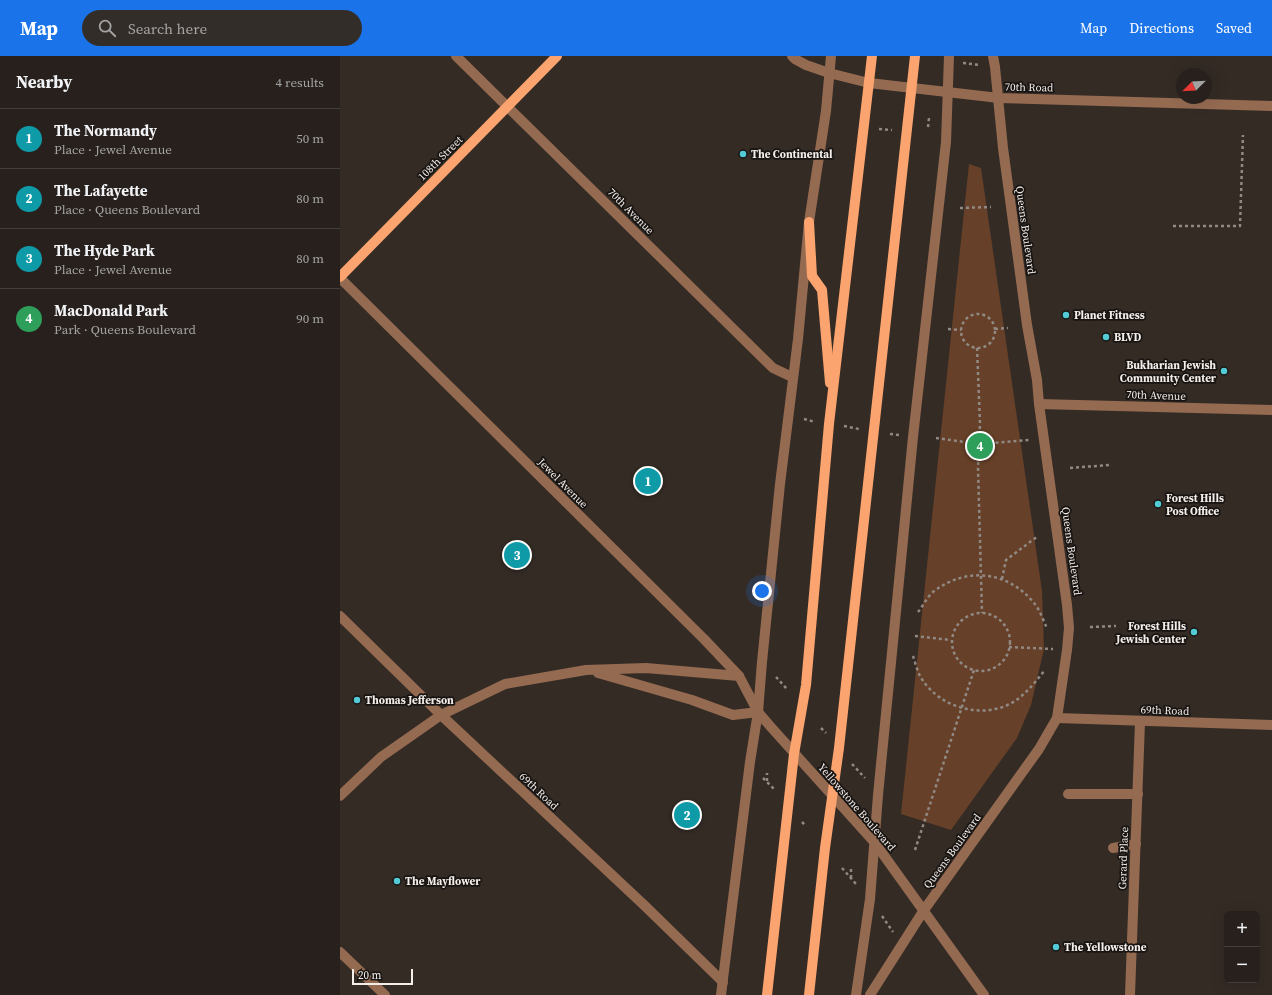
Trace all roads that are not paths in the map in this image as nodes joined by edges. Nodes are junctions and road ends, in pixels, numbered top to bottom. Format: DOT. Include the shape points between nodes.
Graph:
graph roads {
  1 [pos="456,56"];
  2 [pos="557,56"];
  3 [pos="792,56"];
  4 [pos="831,56"];
  5 [pos="872,56"];
  6 [pos="915,56"];
  7 [pos="950,56"];
  8 [pos="992,56"];
  9 [pos="829,73"];
  10 [pos="869,83"];
  11 [pos="911,88"];
  12 [pos="948,92"];
  13 [pos="999,98"];
  14 [pos="507,106"];
  15 [pos="1272,106"];
  16 [pos="809,222"];
  17 [pos="340,278"];
  18 [pos="792,377"];
  19 [pos="832,403"];
  20 [pos="1039,404"];
  21 [pos="1272,410"];
  22 [pos="340,616"];
  23 [pos="586,670"];
  24 [pos="739,676"];
  25 [pos="758,712"];
  26 [pos="441,716"];
  27 [pos="1057,718"];
  28 [pos="1140,722"];
  29 [pos="1272,725"];
  30 [pos="794,754"];
  31 [pos="832,794"];
  32 [pos="1068,794"];
  33 [pos="1138,794"];
  34 [pos="340,796"];
  35 [pos="875,843"];
  36 [pos="1136,844"];
  37 [pos="1113,848"];
  38 [pos="924,910"];
  39 [pos="340,952"];
  40 [pos="723,982"];
  41 [pos="385,995"];
  42 [pos="721,995"];
  43 [pos="767,995"];
  44 [pos="809,995"];
  45 [pos="856,995"];
  46 [pos="870,995"];
  47 [pos="984,995"];
  48 [pos="1130,995"];
  1 -- 14 [label="street, 70th Avenue"];
  2 -- 14 [label="main road, 108th Street"];
  3 -- 9 [label="street, 70th Road" via="795,60"];
  4 -- 9 [label="street"];
  5 -- 10 [label="main road"];
  6 -- 11 [label="main road"];
  7 -- 12 [label="street"];
  8 -- 13 [label="street, Queens Boulevard"];
  9 -- 10 [label="street, 70th Road"];
  9 -- 16 [label="street" via="826,111"];
  10 -- 11 [label="street, 70th Road"];
  10 -- 19 [label="main road"];
  11 -- 12 [label="street, 70th Road"];
  11 -- 31 [label="main road"];
  12 -- 13 [label="street, 70th Road"];
  12 -- 35 [label="street" via="946,142 913,437"];
  13 -- 15 [label="street, 70th Road"];
  13 -- 20 [label="street, Queens Boulevard" via="1003,148"];
  14 -- 17 [label="main road, 108th Street"];
  14 -- 18 [label="street, 70th Avenue" via="773,368"];
  16 -- 18 [label="street"];
  16 -- 19 [label="main road" via="812,276 822,290"];
  17 -- 24 [label="street, Jewel Avenue"];
  18 -- 25 [label="street"];
  19 -- 30 [label="main road" via="806,685"];
  20 -- 21 [label="street, 70th Avenue"];
  20 -- 27 [label="street, Queens Boulevard" via="1069,628"];
  22 -- 26 [label="street, 69th Road"];
  23 -- 24 [label="street" via="646,668"];
  23 -- 25 [label="street" via="692,700 733,715"];
  23 -- 26 [label="street" via="505,684"];
  24 -- 25 [label="street, Jewel Avenue"];
  25 -- 30 [label="street, Yellowstone Boulevard"];
  25 -- 40 [label="street"];
  26 -- 34 [label="street" via="381,757"];
  26 -- 40 [label="street, 69th Road"];
  27 -- 28 [label="street, 69th Road"];
  27 -- 38 [label="street, Queens Boulevard" via="1039,750"];
  28 -- 29 [label="street, 69th Road"];
  28 -- 33 [label="street, Gerard Place"];
  30 -- 31 [label="street, Yellowstone Boulevard"];
  30 -- 43 [label="main road"];
  31 -- 35 [label="street, Yellowstone Boulevard"];
  31 -- 44 [label="main road"];
  32 -- 33 [label="street"];
  33 -- 36 [label="street, Gerard Place"];
  35 -- 38 [label="street, Yellowstone Boulevard"];
  35 -- 45 [label="street" via="870,900"];
  36 -- 37 [label="street"];
  36 -- 48 [label="street, Gerard Place"];
  38 -- 46 [label="street, Queens Boulevard"];
  38 -- 47 [label="street, Yellowstone Boulevard"];
  39 -- 41 [label="street"];
  40 -- 42 [label="street"];
}
